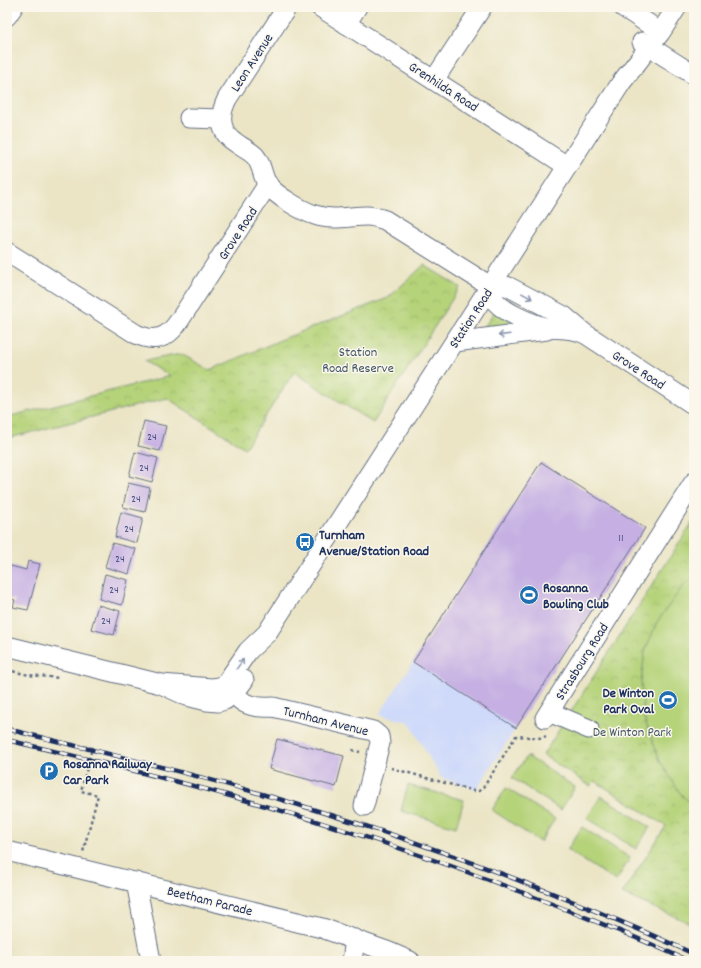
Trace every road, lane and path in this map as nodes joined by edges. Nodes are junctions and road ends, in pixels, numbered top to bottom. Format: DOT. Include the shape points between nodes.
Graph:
graph roads {
  1 [pos="13,7"];
  2 [pos="287,7"];
  3 [pos="320,7"];
  4 [pos="357,7"];
  5 [pos="482,7"];
  6 [pos="623,7"];
  7 [pos="662,7"];
  8 [pos="677,7"];
  9 [pos="7,16"];
  10 [pos="346,24"];
  11 [pos="647,38"];
  12 [pos="694,75"];
  13 [pos="434,80"];
  14 [pos="189,118"];
  15 [pos="221,119"];
  16 [pos="567,166"];
  17 [pos="268,184"];
  18 [pos="7,252"];
  19 [pos="490,286"];
  20 [pos="556,329"];
  21 [pos="584,333"];
  22 [pos="454,342"];
  23 [pos="694,404"];
  24 [pos="694,482"];
  25 [pos="7,646"];
  26 [pos="228,689"];
  27 [pos="547,722"];
  28 [pos="588,729"];
  29 [pos="7,730"];
  30 [pos="395,769"];
  31 [pos="364,806"];
  32 [pos="7,851"];
  33 [pos="78,868"];
  34 [pos="136,882"];
  35 [pos="355,939"];
  36 [pos="382,956"];
  37 [pos="151,961"];
  38 [pos="352,961"];
  39 [pos="410,961"];
  1 -- 9 [label="street"];
  2 -- 15 [label="street, Leon Avenue" via="227,99"];
  3 -- 10 [label="street, Grenhilda Road"];
  4 -- 10 [label="street"];
  5 -- 13 [label="street"];
  6 -- 11 [label="street"];
  7 -- 11 [label="street"];
  8 -- 11 [label="street, Station Road" via="660,33"];
  10 -- 13 [label="street, Grenhilda Road"];
  11 -- 12 [label="street"];
  11 -- 16 [label="street, Station Road"];
  13 -- 16 [label="street, Grenhilda Road"];
  14 -- 15 [label="street"];
  15 -- 17 [label="street" via="229,138 250,152 259,162"];
  16 -- 19 [label="street, Station Road"];
  17 -- 18 [label="street, Grove Road" via="179,321 169,334 161,337 148,339 136,334"];
  17 -- 19 [label="street, Grove Road" via="288,201 314,215 330,218 368,216 385,220"];
  19 -- 20 [label="street, Grove Road" via="493,298 505,309 530,322"];
  19 -- 21 [label="street, Grove Road, one-way" via="501,285 514,289 564,316"];
  19 -- 22 [label="street, Station Road"];
  20 -- 21 [label="street, Grove Road"];
  20 -- 22 [label="street, one-way"];
  21 -- 23 [label="street, Grove Road"];
  22 -- 26 [label="street, Station Road" via="267,633 248,651"];
  24 -- 27 [label="street, Strasbourg Road"];
  25 -- 26 [label="street, Turnham Avenue" via="161,684"];
  26 -- 31 [label="street, Turnham Avenue" via="273,707 373,731 379,736 380,743"];
  27 -- 28 [label="street"];
  27 -- 30 [label="path" via="542,738 516,736 479,791"];
  29 -- 33 [label="path" via="92,748 81,791 98,796"];
  32 -- 33 [label="street, Beetham Parade"];
  33 -- 34 [label="street, Beetham Parade"];
  34 -- 35 [label="street, Beetham Parade" via="322,928"];
  34 -- 37 [label="street"];
  35 -- 36 [label="street, Beetham Parade"];
  35 -- 38 [label="street"];
  36 -- 39 [label="street, Beetham Parade"];
}
